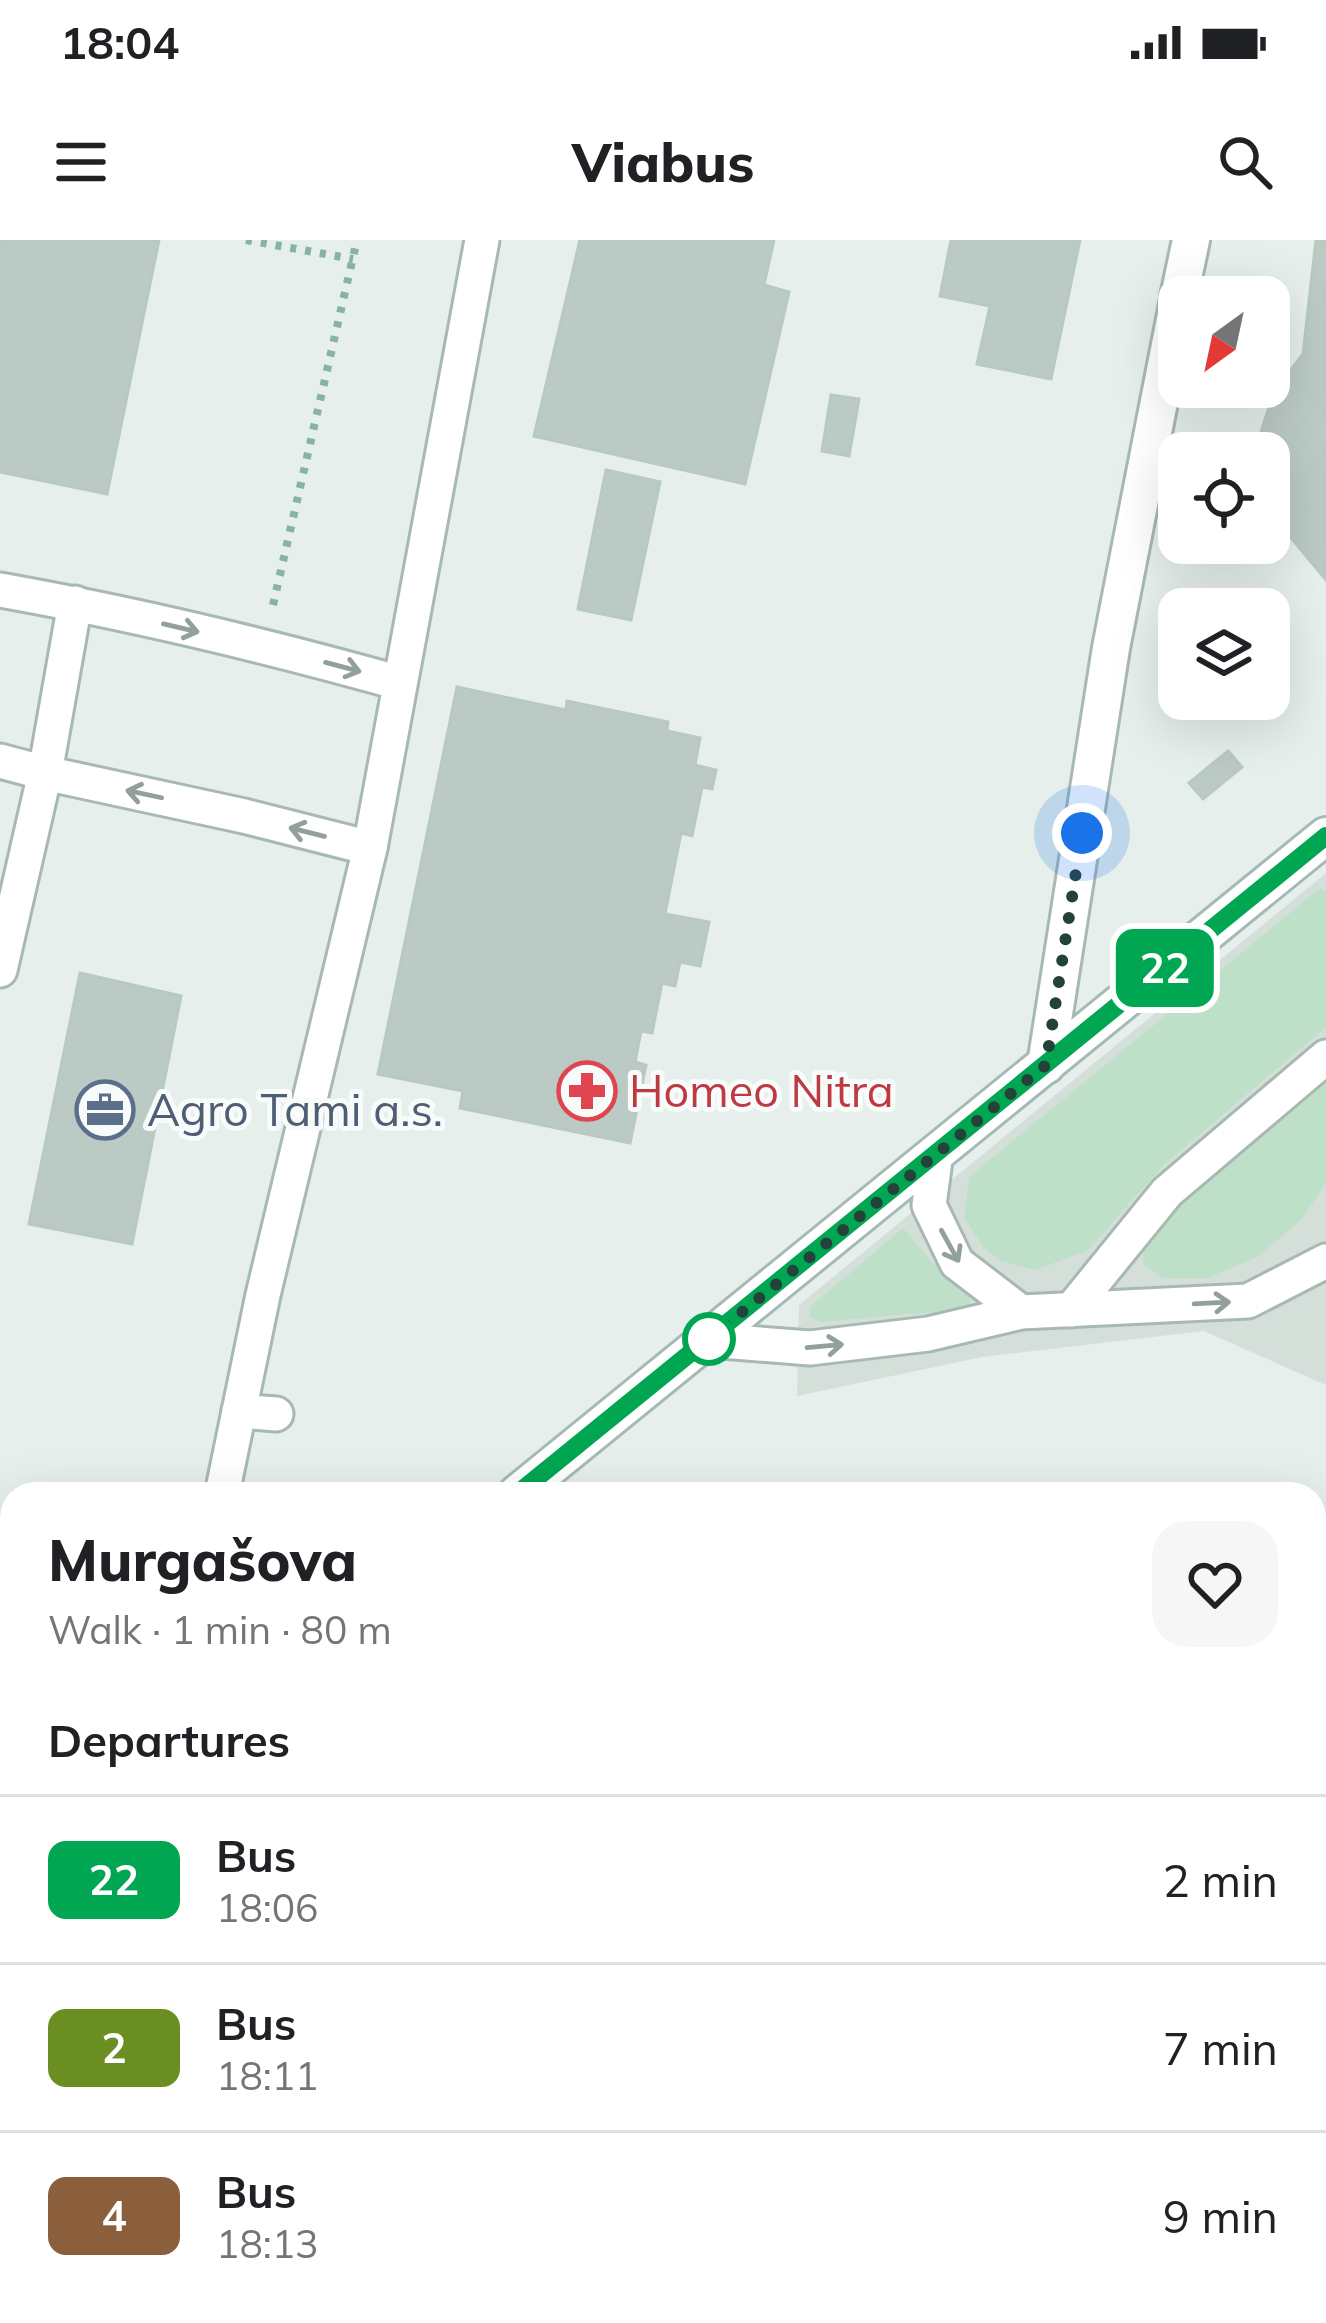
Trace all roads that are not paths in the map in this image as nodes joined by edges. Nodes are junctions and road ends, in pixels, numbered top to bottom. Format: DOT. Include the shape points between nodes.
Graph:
graph roads {
  1 [pos="482,240"];
  2 [pos="1190,240"];
  3 [pos="1183,276"];
  4 [pos="1158,406"];
  5 [pos="0,590"];
  6 [pos="75,603"];
  7 [pos="400,683"];
  8 [pos="0,760"];
  9 [pos="45,773"];
  10 [pos="1326,836"];
  11 [pos="370,848"];
  12 [pos="0,970"];
  13 [pos="1326,1057"];
  14 [pos="1046,1065"];
  15 [pos="936,1153"];
  16 [pos="1326,1261"];
  17 [pos="1071,1310"];
  18 [pos="1021,1312"];
  19 [pos="709,1340"];
  20 [pos="239,1411"];
  21 [pos="276,1414"];
  22 [pos="224,1482"];
  23 [pos="532,1482"];
  1 -- 7 [label="lane"];
  2 -- 3 [label="street"];
  4 -- 14 [label="street"];
  5 -- 6 [label="lane"];
  6 -- 7 [label="lane, one-way"];
  6 -- 9 [label="lane"];
  7 -- 11 [label="lane"];
  8 -- 9 [label="lane"];
  11 -- 9 [label="lane, one-way"];
  9 -- 12 [label="lane"];
  10 -- 14 [label="street"];
  11 -- 20 [label="lane"];
  13 -- 17 [label="lane" via="1167,1192"];
  14 -- 15 [label="street"];
  15 -- 18 [label="lane, one-way" via="929,1205 957,1263"];
  15 -- 19 [label="street"];
  17 -- 16 [label="lane, one-way" via="1248,1301"];
  17 -- 18 [label="lane"];
  19 -- 18 [label="lane, one-way" via="810,1348 928,1334"];
  19 -- 23 [label="street"];
  20 -- 21 [label="lane"];
  20 -- 22 [label="lane"];
}
